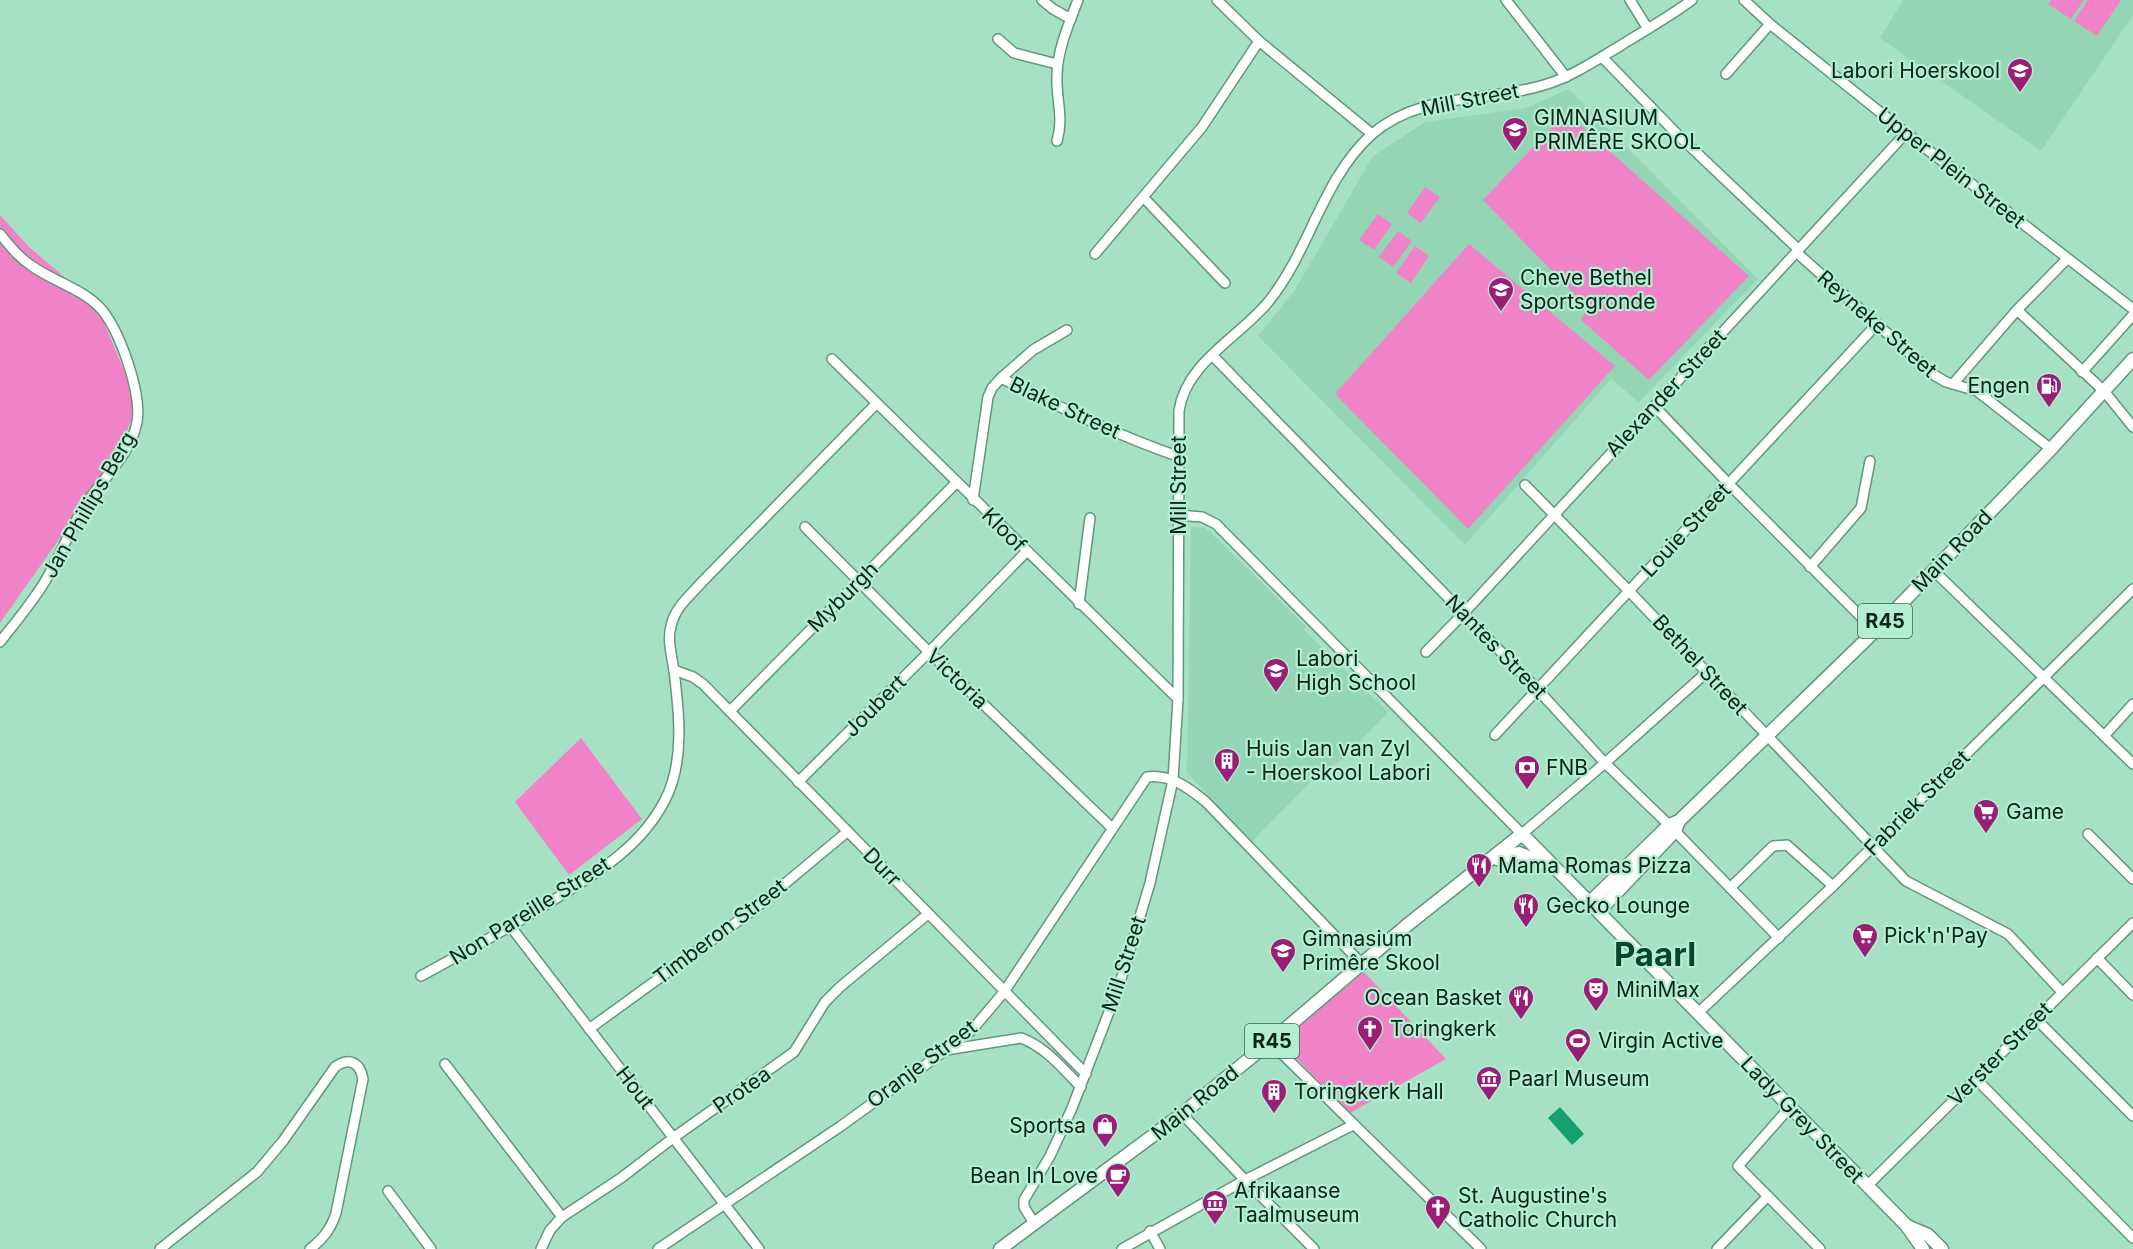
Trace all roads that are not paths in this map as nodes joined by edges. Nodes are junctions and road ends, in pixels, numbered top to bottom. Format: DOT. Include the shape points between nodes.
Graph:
graph roads {
  1 [pos="1042,0"];
  2 [pos="1078,0"];
  3 [pos="1217,0"];
  4 [pos="1506,0"];
  5 [pos="1630,0"];
  6 [pos="1692,0"];
  7 [pos="1744,0"];
  8 [pos="1071,19"];
  9 [pos="1770,24"];
  10 [pos="1648,29"];
  11 [pos="998,39"];
  12 [pos="1259,40"];
  13 [pos="1602,57"];
  14 [pos="1057,64"];
  15 [pos="1726,74"];
  16 [pos="1566,77"];
  17 [pos="1906,133"];
  18 [pos="1372,135"];
  19 [pos="1057,141"];
  20 [pos="1144,198"];
  21 [pos="0,234"];
  22 [pos="1797,251"];
  23 [pos="1095,254"];
  24 [pos="2067,259"];
  25 [pos="1225,283"];
  26 [pos="2133,309"];
  27 [pos="2017,310"];
  28 [pos="2133,315"];
  29 [pos="1877,324"];
  30 [pos="1067,330"];
  31 [pos="1213,356"];
  32 [pos="832,359"];
  33 [pos="2133,360"];
  34 [pos="2082,372"];
  35 [pos="1001,378"];
  36 [pos="1953,384"];
  37 [pos="2104,391"];
  38 [pos="876,404"];
  39 [pos="1654,406"];
  40 [pos="2133,427"];
  41 [pos="2051,449"];
  42 [pos="1180,458"];
  43 [pos="1870,461"];
  44 [pos="956,483"];
  45 [pos="1729,484"];
  46 [pos="1525,485"];
  47 [pos="973,500"];
  48 [pos="1554,514"];
  49 [pos="1179,516"];
  50 [pos="1090,518"];
  51 [pos="805,527"];
  52 [pos="1026,552"];
  53 [pos="1810,567"];
  54 [pos="1933,570"];
  55 [pos="860,580"];
  56 [pos="2133,589"];
  57 [pos="1629,591"];
  58 [pos="1079,604"];
  59 [pos="1463,614"];
  60 [pos="1875,631"];
  61 [pos="0,642"];
  62 [pos="929,652"];
  63 [pos="1426,652"];
  64 [pos="674,670"];
  65 [pos="1707,672"];
  66 [pos="2044,678"];
  67 [pos="1538,690"];
  68 [pos="1178,699"];
  69 [pos="2133,704"];
  70 [pos="730,711"];
  71 [pos="1495,735"];
  72 [pos="1767,736"];
  73 [pos="2104,736"];
  74 [pos="1605,764"];
  75 [pos="2133,764"];
  76 [pos="1173,780"];
  77 [pos="798,782"];
  78 [pos="1674,826"];
  79 [pos="1112,828"];
  80 [pos="847,832"];
  81 [pos="1522,834"];
  82 [pos="2088,834"];
  83 [pos="1873,847"];
  84 [pos="1482,867"];
  85 [pos="1560,872"];
  86 [pos="2133,879"];
  87 [pos="1833,886"];
  88 [pos="1730,888"];
  89 [pos="1594,907"];
  90 [pos="928,914"];
  91 [pos="2133,923"];
  92 [pos="511,927"];
  93 [pos="1779,938"];
  94 [pos="2097,958"];
  95 [pos="1362,964"];
  96 [pos="421,976"];
  97 [pos="1004,992"];
  98 [pos="2062,992"];
  99 [pos="2133,995"];
  100 [pos="1698,1013"];
  101 [pos="2035,1018"];
  102 [pos="589,1029"];
  103 [pos="1270,1042"];
  104 [pos="946,1050"];
  105 [pos="445,1064"];
  106 [pos="1086,1074"];
  107 [pos="1976,1078"];
  108 [pos="1081,1087"];
  109 [pos="1790,1107"];
  110 [pos="1182,1114"];
  111 [pos="2133,1116"];
  112 [pos="1353,1125"];
  113 [pos="673,1138"];
  114 [pos="1245,1180"];
  115 [pos="1867,1186"];
  116 [pos="388,1191"];
  117 [pos="1768,1196"];
  118 [pos="725,1204"];
  119 [pos="562,1217"];
  120 [pos="1034,1223"];
  121 [pos="1906,1226"];
  122 [pos="1150,1231"];
  123 [pos="2133,1239"];
  124 [pos="160,1249"];
  125 [pos="310,1249"];
  126 [pos="431,1249"];
  127 [pos="541,1249"];
  128 [pos="658,1249"];
  129 [pos="759,1249"];
  130 [pos="1000,1249"];
  131 [pos="1122,1249"];
  132 [pos="1160,1249"];
  133 [pos="1314,1249"];
  134 [pos="1480,1249"];
  135 [pos="1717,1249"];
  136 [pos="1820,1249"];
  137 [pos="1923,1249"];
  138 [pos="1942,1249"];
  1 -- 8 [label="street"];
  2 -- 8 [label="street"];
  3 -- 12 [label="street"];
  4 -- 16 [label="street"];
  5 -- 10 [label="street"];
  6 -- 10 [label="street, Mill Street"];
  7 -- 9 [label="street, Upper Plein Street"];
  8 -- 14 [label="street"];
  9 -- 15 [label="street"];
  9 -- 17 [label="street, Upper Plein Street"];
  10 -- 13 [label="street, Mill Street"];
  11 -- 14 [label="street" via="1014,53"];
  12 -- 18 [label="street"];
  12 -- 20 [label="street" via="1202,127"];
  13 -- 16 [label="street, Mill Street"];
  13 -- 22 [label="street, Reyneke Street"];
  14 -- 19 [label="street" via="1061,120"];
  16 -- 18 [label="street, Mill Street" via="1529,89 1430,104 1406,113"];
  17 -- 22 [label="street, Alexander Street"];
  17 -- 24 [label="street, Upper Plein Street"];
  18 -- 31 [label="street, Mill Street" via="1337,177 1278,289"];
  20 -- 23 [label="street"];
  20 -- 25 [label="street"];
  21 -- 61 [label="street, Jan Phillips Berg" via="32,267 100,309 121,343 137,408 137,421 124,452 82,511 43,584"];
  22 -- 29 [label="street, Reyneke Street"];
  22 -- 39 [label="street, Alexander Street"];
  24 -- 26 [label="street, Upper Plein Street"];
  24 -- 27 [label="street"];
  27 -- 34 [label="street"];
  27 -- 36 [label="street"];
  28 -- 34 [label="street"];
  29 -- 36 [label="street, Reyneke Street" via="1934,375"];
  29 -- 45 [label="street, Louie Street"];
  30 -- 35 [label="street" via="1033,350"];
  31 -- 42 [label="street, Mill Street" via="1190,378 1181,398"];
  31 -- 59 [label="street, Nantes Street"];
  32 -- 38 [label="street, Kloof"];
  33 -- 37 [label="main road, Main Road / R45"];
  34 -- 37 [label="street"];
  35 -- 42 [label="street, Blake Street"];
  35 -- 47 [label="street, Blake Street" via="988,397"];
  36 -- 41 [label="street, Reyneke Street" via="1977,391"];
  37 -- 40 [label="street"];
  37 -- 41 [label="main road, Main Road / R45"];
  38 -- 44 [label="street, Kloof"];
  38 -- 64 [label="street, Non Pareille Street" via="679,607 669,638"];
  39 -- 45 [label="street"];
  39 -- 48 [label="street, Alexander Street"];
  41 -- 54 [label="main road, Main Road / R45"];
  42 -- 49 [label="street, Mill Street"];
  43 -- 53 [label="street" via="1861,508"];
  44 -- 47 [label="street, Kloof"];
  44 -- 55 [label="street, Myburgh"];
  45 -- 53 [label="street"];
  45 -- 57 [label="street, Louie Street"];
  46 -- 48 [label="street, Bethel Street"];
  47 -- 52 [label="street, Kloof"];
  48 -- 57 [label="street, Bethel Street"];
  48 -- 59 [label="street, Alexander Street"];
  49 -- 68 [label="street, Mill Street"];
  49 -- 81 [label="street" via="1202,517 1216,524"];
  50 -- 58 [label="street"];
  51 -- 55 [label="street, Victoria"];
  52 -- 58 [label="street, Kloof"];
  52 -- 62 [label="street, Joubert"];
  53 -- 60 [label="street"];
  54 -- 60 [label="main road, Main Road / R45"];
  54 -- 66 [label="street"];
  55 -- 62 [label="street, Victoria"];
  55 -- 70 [label="street, Myburgh"];
  56 -- 66 [label="street, Fabriek Street"];
  57 -- 65 [label="street, Bethel Street"];
  57 -- 67 [label="street, Louie Street"];
  58 -- 68 [label="street, Kloof"];
  59 -- 63 [label="street, Alexander Street"];
  59 -- 67 [label="street, Nantes Street"];
  60 -- 72 [label="main road, Main Road / R45"];
  62 -- 77 [label="street, Joubert"];
  62 -- 79 [label="street, Victoria"];
  64 -- 70 [label="street, Durr" via="703,684"];
  64 -- 92 [label="street, Non Pareille Street" via="679,747 673,780 655,817 606,866"];
  65 -- 72 [label="street, Bethel Street"];
  65 -- 74 [label="street"];
  66 -- 73 [label="street"];
  66 -- 83 [label="street, Fabriek Street"];
  67 -- 71 [label="street, Louie Street"];
  67 -- 74 [label="street, Nantes Street"];
  68 -- 76 [label="street, Mill Street"];
  69 -- 73 [label="street"];
  70 -- 77 [label="street, Durr"];
  72 -- 78 [label="main road, Main Road / R45"];
  72 -- 83 [label="street, Bethel Street"];
  73 -- 75 [label="street"];
  74 -- 78 [label="street, Nantes Street"];
  74 -- 81 [label="street"];
  76 -- 79 [label="street, Oranje Street" via="1147,777"];
  76 -- 95 [label="street" via="1206,802"];
  76 -- 106 [label="street, Mill Street" via="1137,929"];
  77 -- 80 [label="street, Durr"];
  78 -- 88 [label="street, Nantes Street"];
  78 -- 89 [label="main road, R45"];
  79 -- 97 [label="street, Oranje Street"];
  80 -- 90 [label="street, Durr"];
  80 -- 102 [label="street, Timberon Street" via="752,912"];
  81 -- 84 [label="main road, Main Road / R45"];
  81 -- 85 [label="main road, Lady Grey Street"];
  82 -- 86 [label="street"];
  83 -- 87 [label="street, Fabriek Street"];
  83 -- 98 [label="street, Bethel Street" via="1906,881 2008,934"];
  84 -- 85 [label="main road" via="1519,853"];
  84 -- 95 [label="main road, Main Road / R45"];
  85 -- 89 [label="main road, Lady Grey Street"];
  87 -- 88 [label="street" via="1787,845 1780,844 1773,846"];
  87 -- 93 [label="street, Fabriek Street"];
  88 -- 93 [label="street, Nantes Street"];
  89 -- 100 [label="main road, Lady Grey Street"];
  90 -- 97 [label="street, Durr"];
  90 -- 113 [label="street, Protea" via="825,1002 794,1052"];
  91 -- 94 [label="street, Verster Street"];
  92 -- 96 [label="street, Non Pareille Street"];
  92 -- 102 [label="street, Hout"];
  93 -- 100 [label="street, Fabriek Street"];
  94 -- 98 [label="street, Verster Street"];
  94 -- 99 [label="street"];
  95 -- 103 [label="main road, Main Road / R45"];
  97 -- 104 [label="street, Oranje Street" via="972,1030"];
  97 -- 106 [label="street, Durr"];
  98 -- 101 [label="street, Verster Street"];
  100 -- 109 [label="main road, Lady Grey Street"];
  101 -- 107 [label="street, Verster Street"];
  101 -- 111 [label="street"];
  102 -- 113 [label="street, Hout"];
  103 -- 110 [label="main road, Main Road / R45"];
  103 -- 112 [label="street"];
  104 -- 108 [label="street" via="1021,1038 1048,1054"];
  104 -- 118 [label="street, Oranje Street"];
  105 -- 119 [label="street"];
  106 -- 108 [label="street, Mill Street"];
  107 -- 115 [label="street, Verster Street"];
  107 -- 123 [label="street"];
  108 -- 120 [label="street, Mill Street" via="1050,1156 1025,1197 1024,1207"];
  109 -- 115 [label="main road, Lady Grey Street"];
  109 -- 117 [label="street" via="1738,1166"];
  110 -- 114 [label="street"];
  110 -- 120 [label="main road, Main Road / R45"];
  112 -- 114 [label="street"];
  112 -- 134 [label="street"];
  113 -- 118 [label="street, Hout"];
  113 -- 119 [label="street, Protea"];
  114 -- 122 [label="street"];
  114 -- 133 [label="street"];
  115 -- 121 [label="main road, Lady Grey Street"];
  116 -- 126 [label="street"];
  117 -- 135 [label="street"];
  117 -- 136 [label="street"];
  118 -- 128 [label="street, Oranje Street"];
  118 -- 129 [label="street, Hout"];
  119 -- 127 [label="street, Protea"];
  120 -- 130 [label="main road, Main Road / R45"];
  121 -- 137 [label="main road, Lady Grey Street"];
  121 -- 138 [label="main road, Lady Grey Street" via="1928,1235"];
  122 -- 131 [label="street"];
  122 -- 132 [label="street"];
  124 -- 125 [label="street" via="256,1172 335,1067 346,1060 353,1061 362,1071 363,1079 336,1213 329,1231"];
}
